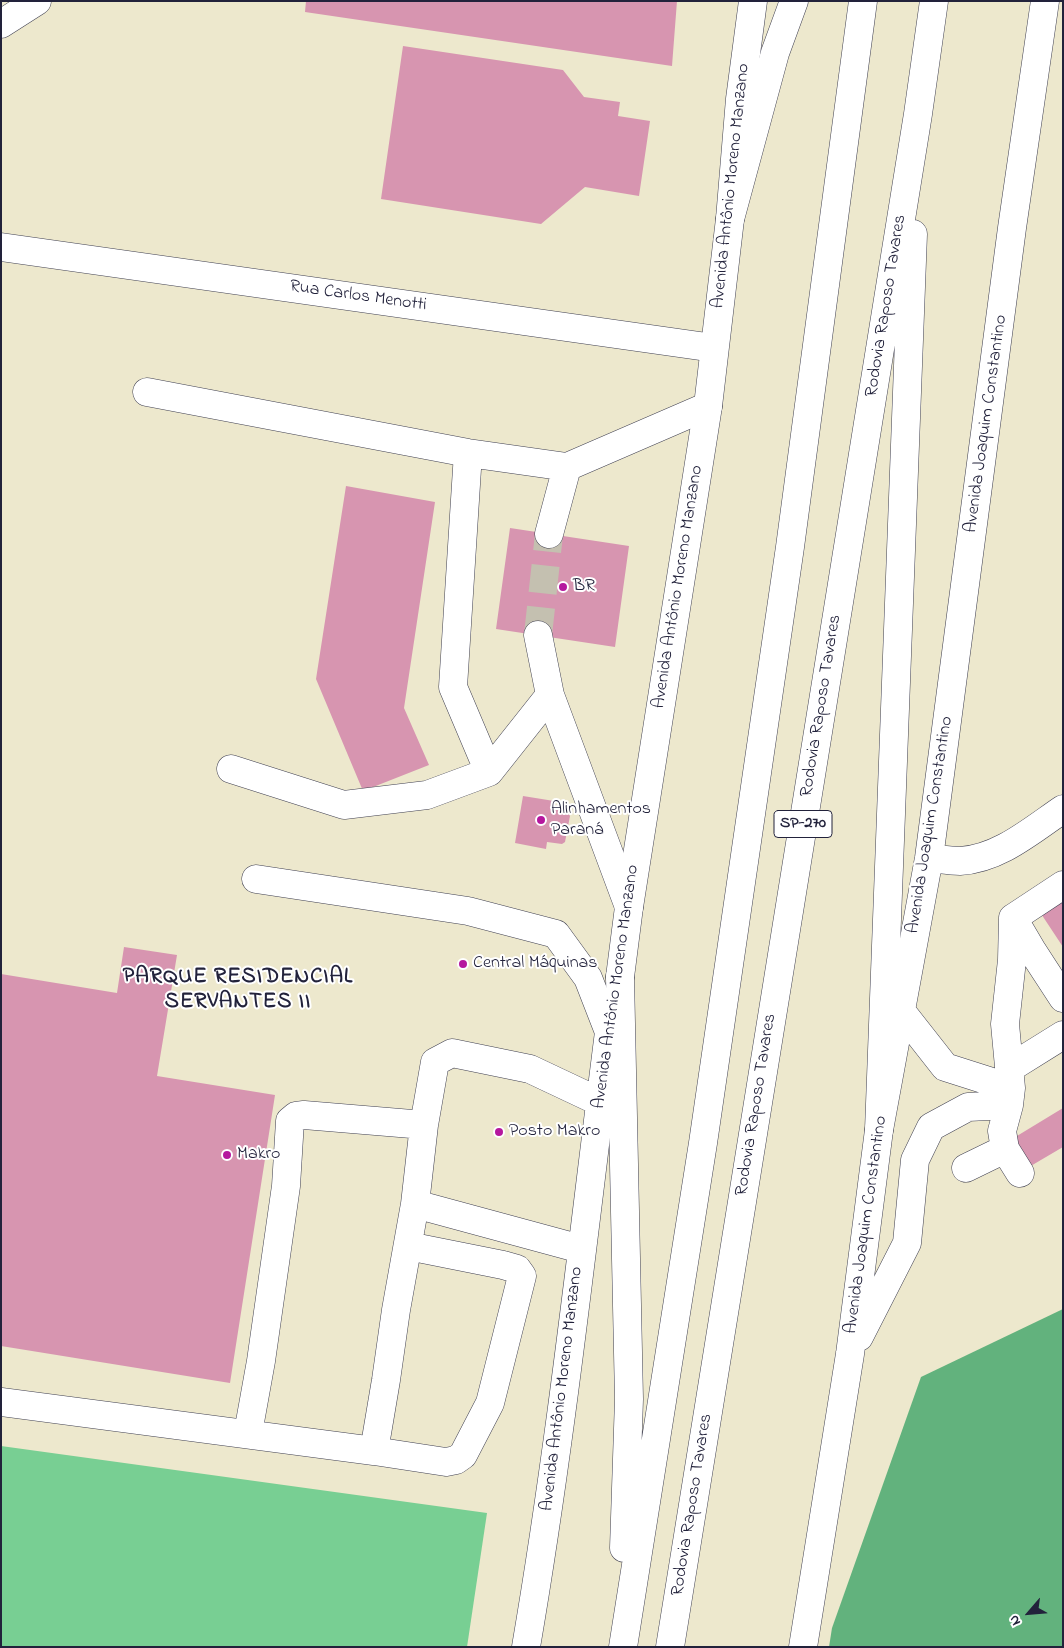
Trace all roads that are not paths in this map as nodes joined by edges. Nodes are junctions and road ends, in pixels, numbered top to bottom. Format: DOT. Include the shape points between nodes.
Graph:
graph roads {
  1 [pos="37,1"];
  2 [pos="752,1"];
  3 [pos="794,1"];
  4 [pos="862,1"];
  5 [pos="934,1"];
  6 [pos="1045,1"];
  7 [pos="1,24"];
  8 [pos="918,114"];
  9 [pos="730,218"];
  10 [pos="1,247"];
  11 [pos="714,348"];
  12 [pos="147,392"];
  13 [pos="708,406"];
  14 [pos="468,453"];
  15 [pos="566,467"];
  16 [pos="549,534"];
  17 [pos="538,635"];
  18 [pos="550,694"];
  19 [pos="231,769"];
  20 [pos="489,772"];
  21 [pos="1063,809"];
  22 [pos="929,858"];
  23 [pos="256,879"];
  24 [pos="1063,885"];
  25 [pos="629,907"];
  26 [pos="1013,918"];
  27 [pos="1054,965"];
  28 [pos="620,977"];
  29 [pos="1063,998"];
  30 [pos="901,1011"];
  31 [pos="609,1032"];
  32 [pos="1063,1035"];
  33 [pos="1010,1087"];
  34 [pos="600,1102"];
  35 [pos="424,1125"];
  36 [pos="879,1130"];
  37 [pos="1005,1149"];
  38 [pos="966,1168"];
  39 [pos="1020,1173"];
  40 [pos="415,1204"];
  41 [pos="408,1246"];
  42 [pos="581,1249"];
  43 [pos="850,1354"];
  44 [pos="1,1402"];
  45 [pos="248,1434"];
  46 [pos="374,1451"];
  47 [pos="526,1647"];
  48 [pos="622,1647"];
  49 [pos="670,1647"];
  50 [pos="803,1647"];
  1 -- 7 [label="main road"];
  2 -- 9 [label="main road, Avenida Antônio Moreno Manzano"];
  3 -- 9 [label="main road" via="775,53"];
  4 -- 48 [label="main road, SP-270" via="790,547 705,1133"];
  5 -- 8 [label="main road, Rodovia Raposo Tavares / SP-270"];
  6 -- 22 [label="main road, Avenida Joaquim Constantino"];
  8 -- 36 [label="main road"];
  8 -- 49 [label="main road, Rodovia Raposo Tavares / SP-270"];
  9 -- 11 [label="main road, Avenida Antônio Moreno Manzano"];
  10 -- 11 [label="main road, Rua Carlos Menotti"];
  11 -- 13 [label="main road, Avenida Antônio Moreno Manzano"];
  12 -- 14 [label="main road"];
  13 -- 15 [label="main road"];
  13 -- 25 [label="main road, Avenida Antônio Moreno Manzano"];
  14 -- 15 [label="main road"];
  14 -- 20 [label="main road" via="453,687"];
  15 -- 16 [label="main road"];
  17 -- 18 [label="main road"];
  18 -- 20 [label="main road"];
  18 -- 25 [label="main road"];
  19 -- 20 [label="main road" via="344,805 427,795"];
  21 -- 22 [label="main road" via="990,855 961,861"];
  22 -- 30 [label="main road, Avenida Joaquim Constantino"];
  23 -- 31 [label="main road" via="468,911 556,934 588,978"];
  24 -- 26 [label="main road"];
  25 -- 28 [label="main road, Avenida Antônio Moreno Manzano"];
  26 -- 27 [label="main road"];
  26 -- 33 [label="main road" via="1005,1024"];
  27 -- 29 [label="main road"];
  28 -- 31 [label="main road, Avenida Antônio Moreno Manzano"];
  28 -- 48 [label="main road" via="629,1399"];
  30 -- 33 [label="main road" via="945,1068"];
  30 -- 36 [label="main road, Avenida Joaquim Constantino"];
  31 -- 34 [label="main road, Avenida Antônio Moreno Manzano"];
  32 -- 33 [label="main road"];
  33 -- 37 [label="main road" via="1002,1131"];
  33 -- 43 [label="main road" via="932,1127 915,1160 907,1243"];
  34 -- 35 [label="main road" via="530,1069 452,1053 435,1062"];
  34 -- 42 [label="main road, Avenida Antônio Moreno Manzano"];
  35 -- 40 [label="main road"];
  35 -- 45 [label="main road" via="304,1115 290,1121 286,1186"];
  36 -- 43 [label="main road, Avenida Joaquim Constantino"];
  37 -- 38 [label="main road"];
  37 -- 39 [label="main road"];
  40 -- 41 [label="main road"];
  40 -- 42 [label="main road"];
  41 -- 46 [label="main road"];
  41 -- 46 [label="main road" via="503,1265 517,1269 522,1276 490,1403 463,1455 446,1462"];
  42 -- 47 [label="main road, Avenida Antônio Moreno Manzano" via="541,1559"];
  43 -- 50 [label="main road, Avenida Joaquim Constantino"];
  44 -- 45 [label="main road"];
  45 -- 46 [label="main road"];
}
